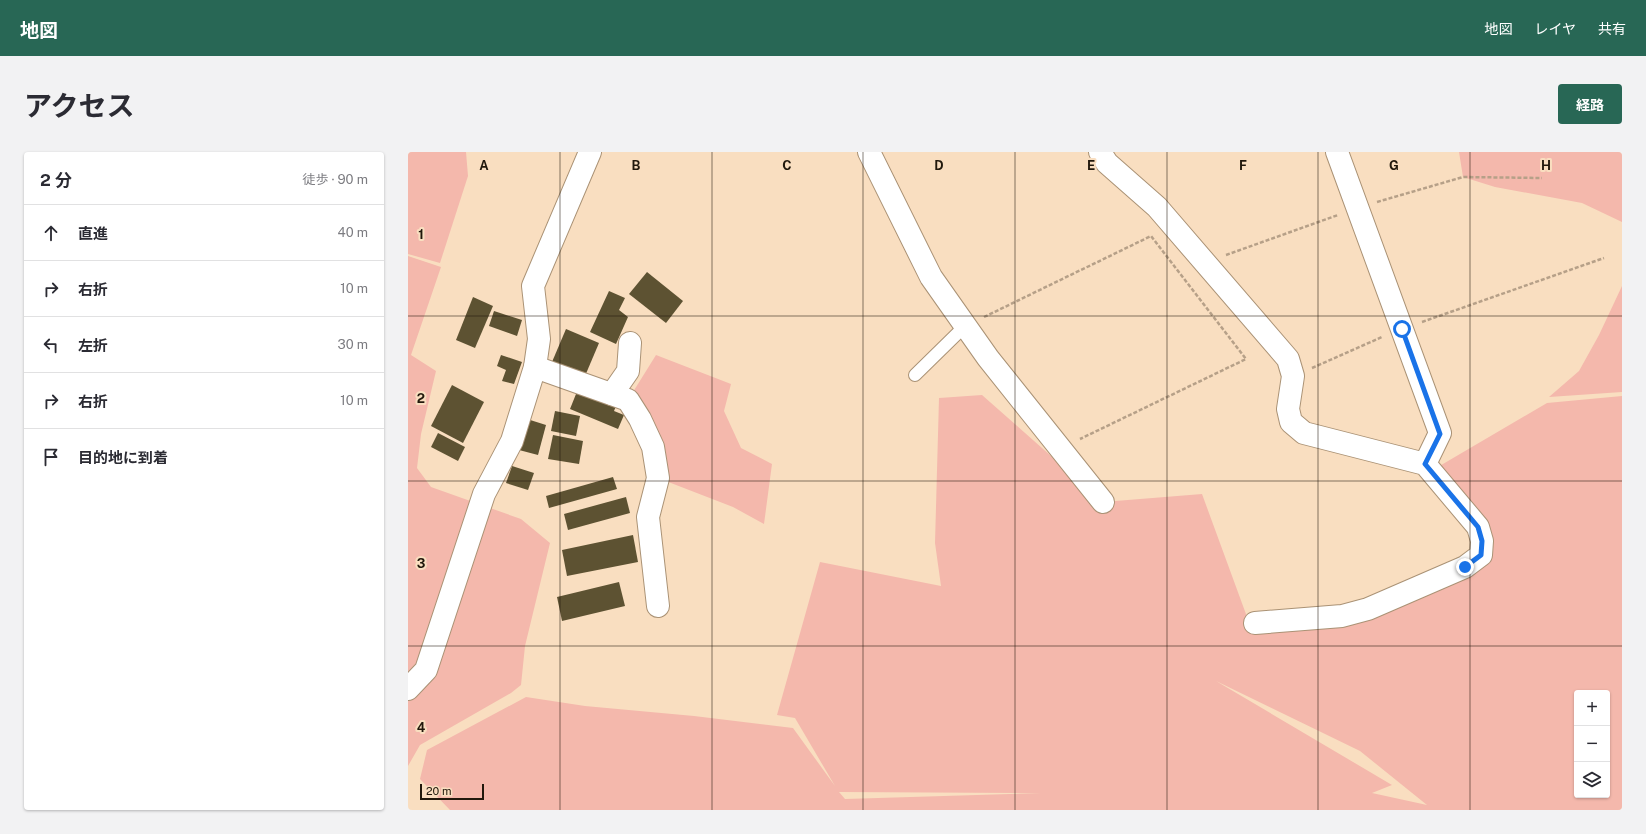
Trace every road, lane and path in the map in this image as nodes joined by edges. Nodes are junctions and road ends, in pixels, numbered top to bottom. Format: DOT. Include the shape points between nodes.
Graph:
graph roads {
  1 [pos="590,152"];
  2 [pos="869,152"];
  3 [pos="1100,152"];
  4 [pos="1336,152"];
  5 [pos="1604,258"];
  6 [pos="965,326"];
  7 [pos="1402,329"];
  8 [pos="630,343"];
  9 [pos="535,367"];
  10 [pos="915,375"];
  11 [pos="1293,376"];
  12 [pos="612,394"];
  13 [pos="1060,448"];
  14 [pos="1425,464"];
  15 [pos="1103,502"];
  16 [pos="658,606"];
  17 [pos="1255,623"];
  18 [pos="408,689"];
  1 -- 9 [label="street" via="533,286 539,340"];
  2 -- 6 [label="street" via="931,277"];
  3 -- 11 [label="street" via="1107,163 1157,207 1186,240 1288,360"];
  4 -- 7 [label="street"];
  5 -- 7 [label="path"];
  6 -- 10 [label="lane"];
  6 -- 13 [label="street"];
  6 -- 13 [label="path" via="1151,236 1246,359"];
  7 -- 11 [label="path"];
  7 -- 14 [label="street" via="1440,434"];
  8 -- 12 [label="street" via="628,371"];
  9 -- 12 [label="street"];
  9 -- 18 [label="street" via="512,441 484,494 426,670"];
  11 -- 14 [label="street" via="1288,409 1291,422 1304,433"];
  12 -- 16 [label="street" via="628,400 653,447 658,478 648,517"];
  13 -- 15 [label="street"];
  14 -- 17 [label="street" via="1478,527 1482,541 1481,555 1465,567 1368,609 1342,616"];
}
